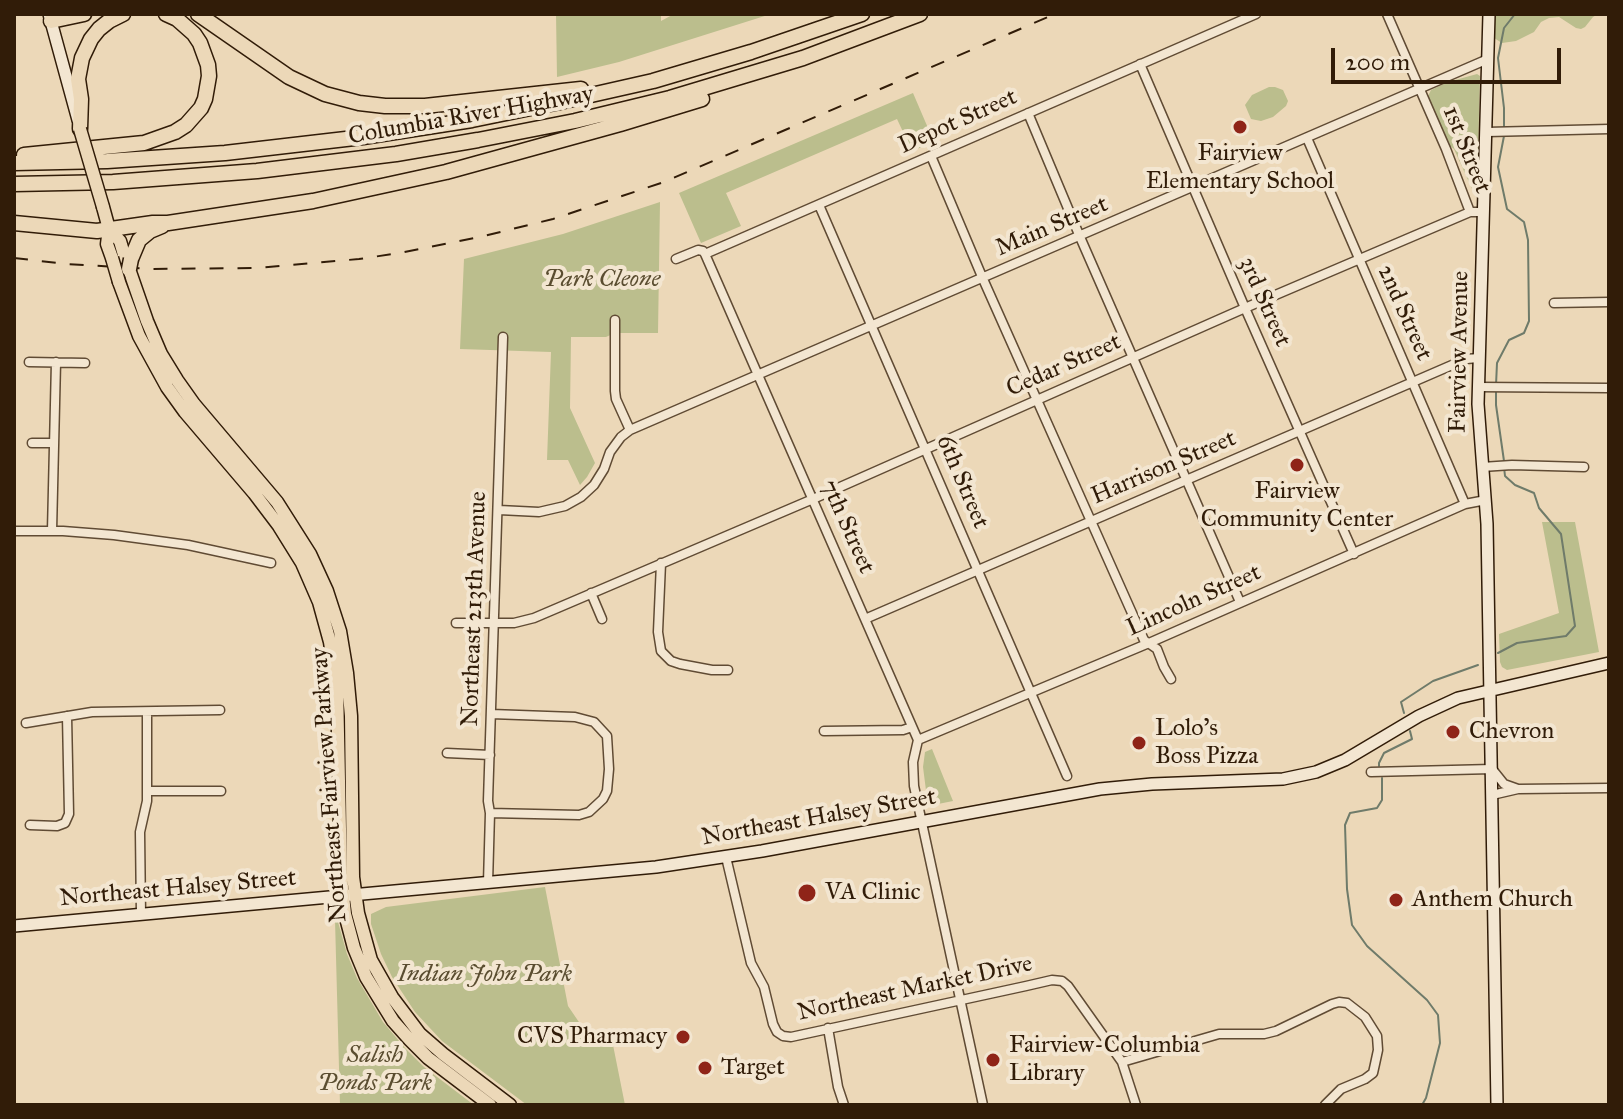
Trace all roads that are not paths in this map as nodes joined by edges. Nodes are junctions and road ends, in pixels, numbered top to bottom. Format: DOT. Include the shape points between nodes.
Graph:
graph roads {
  1 [pos="84,14"];
  2 [pos="123,14"];
  3 [pos="166,14"];
  4 [pos="198,14"];
  5 [pos="862,14"];
  6 [pos="920,14"];
  7 [pos="1256,14"];
  8 [pos="1387,14"];
  9 [pos="1489,14"];
  10 [pos="50,18"];
  11 [pos="1488,59"];
  12 [pos="1140,64"];
  13 [pos="769,69"];
  14 [pos="653,81"];
  15 [pos="1419,88"];
  16 [pos="1028,113"];
  17 [pos="80,129"];
  18 [pos="1609,129"];
  19 [pos="1492,132"];
  20 [pos="1307,138"];
  21 [pos="14,156"];
  22 [pos="931,156"];
  23 [pos="14,163"];
  24 [pos="14,184"];
  25 [pos="1194,187"];
  26 [pos="819,205"];
  27 [pos="1470,212"];
  28 [pos="1484,212"];
  29 [pos="14,223"];
  30 [pos="168,223"];
  31 [pos="109,229"];
  32 [pos="1080,237"];
  33 [pos="705,254"];
  34 [pos="676,259"];
  35 [pos="1359,260"];
  36 [pos="125,268"];
  37 [pos="983,279"];
  38 [pos="1609,302"];
  39 [pos="1554,303"];
  40 [pos="1245,308"];
  41 [pos="615,320"];
  42 [pos="873,327"];
  43 [pos="503,337"];
  44 [pos="1133,357"];
  45 [pos="1479,358"];
  46 [pos="29,362"];
  47 [pos="56,362"];
  48 [pos="85,363"];
  49 [pos="758,376"];
  50 [pos="1412,382"];
  51 [pos="1483,387"];
  52 [pos="1609,388"];
  53 [pos="1038,400"];
  54 [pos="630,430"];
  55 [pos="1299,431"];
  56 [pos="32,443"];
  57 [pos="54,443"];
  58 [pos="925,448"];
  59 [pos="1482,467"];
  60 [pos="1584,467"];
  61 [pos="1187,480"];
  62 [pos="813,499"];
  63 [pos="1486,500"];
  64 [pos="1465,504"];
  65 [pos="499,510"];
  66 [pos="1091,521"];
  67 [pos="14,531"];
  68 [pos="52,531"];
  69 [pos="1354,554"];
  70 [pos="271,563"];
  71 [pos="661,563"];
  72 [pos="978,570"];
  73 [pos="591,593"];
  74 [pos="1240,602"];
  75 [pos="602,619"];
  76 [pos="865,619"];
  77 [pos="456,623"];
  78 [pos="494,624"];
  79 [pos="1149,643"];
  80 [pos="1609,663"];
  81 [pos="728,670"];
  82 [pos="1171,679"];
  83 [pos="1490,689"];
  84 [pos="1032,692"];
  85 [pos="220,710"];
  86 [pos="147,712"];
  87 [pos="491,714"];
  88 [pos="67,716"];
  89 [pos="26,723"];
  90 [pos="912,727"];
  91 [pos="824,731"];
  92 [pos="918,740"];
  93 [pos="447,753"];
  94 [pos="490,755"];
  95 [pos="1492,769"];
  96 [pos="1371,772"];
  97 [pos="1067,776"];
  98 [pos="1609,788"];
  99 [pos="1518,789"];
  100 [pos="148,791"];
  101 [pos="221,791"];
  102 [pos="1492,795"];
  103 [pos="490,813"];
  104 [pos="921,822"];
  105 [pos="30,825"];
  106 [pos="726,857"];
  107 [pos="488,883"];
  108 [pos="350,896"];
  109 [pos="141,915"];
  110 [pos="14,926"];
  111 [pos="959,1000"];
  112 [pos="828,1028"];
  113 [pos="1122,1062"];
  114 [pos="490,1105"];
  115 [pos="510,1105"];
  116 [pos="844,1105"];
  117 [pos="983,1105"];
  118 [pos="1136,1105"];
  119 [pos="1325,1105"];
  120 [pos="1497,1105"];
  1 -- 10 [label="highway"];
  2 -- 17 [label="highway" via="99,29 82,58"];
  3 -- 21 [label="highway" via="194,34 208,65 205,99 186,125 144,143"];
  4 -- 14 [label="highway" via="289,77 359,103 425,106"];
  5 -- 14 [label="highway, Columbia River Highway"];
  6 -- 13 [label="highway, Columbia River Highway"];
  7 -- 12 [label="street, Depot Street"];
  8 -- 15 [label="street, 1st Street"];
  9 -- 11 [label="main road, Fairview Avenue"];
  10 -- 17 [label="main road, Northeast Fairview Parkway"];
  11 -- 15 [label="street, Main Street"];
  11 -- 19 [label="main road, Fairview Avenue"];
  12 -- 16 [label="street, Depot Street"];
  12 -- 25 [label="street, 3rd Street"];
  13 -- 24 [label="highway, Columbia River Highway" via="575,121 396,154 169,178"];
  13 -- 30 [label="highway" via="701,99 446,172 313,201"];
  14 -- 23 [label="highway, Columbia River Highway" via="502,115 295,146"];
  15 -- 20 [label="street, Main Street"];
  15 -- 27 [label="street, 1st Street"];
  16 -- 22 [label="street, Depot Street"];
  16 -- 32 [label="street"];
  17 -- 31 [label="main road, Northeast Fairview Parkway, bridge"];
  18 -- 19 [label="street"];
  19 -- 28 [label="main road, Fairview Avenue"];
  20 -- 25 [label="street, Main Street"];
  20 -- 35 [label="street, 2nd Street"];
  22 -- 26 [label="street, Depot Street"];
  22 -- 37 [label="street"];
  25 -- 32 [label="street, Main Street"];
  25 -- 40 [label="street, 3rd Street"];
  26 -- 33 [label="street, Depot Street"];
  26 -- 42 [label="street, 6th Street"];
  27 -- 28 [label="street, Cedar Street"];
  27 -- 35 [label="street, Cedar Street"];
  28 -- 45 [label="main road, Fairview Avenue"];
  29 -- 31 [label="highway"];
  30 -- 31 [label="highway"];
  30 -- 36 [label="highway" via="139,240"];
  31 -- 36 [label="main road, Northeast Fairview Parkway" via="107,244"];
  32 -- 37 [label="street, Main Street"];
  32 -- 44 [label="street"];
  33 -- 34 [label="street, Depot Street" via="698,250"];
  33 -- 49 [label="street, 7th Street"];
  35 -- 40 [label="street, Cedar Street"];
  35 -- 50 [label="street, 2nd Street"];
  36 -- 108 [label="main road, Northeast Fairview Parkway" via="139,336 167,387 279,526 319,602 337,686 341,877"];
  37 -- 42 [label="street, Main Street"];
  37 -- 53 [label="street"];
  38 -- 39 [label="street"];
  40 -- 44 [label="street, Cedar Street"];
  40 -- 55 [label="street, 3rd Street"];
  41 -- 54 [label="street" via="616,399"];
  42 -- 49 [label="street, Main Street"];
  42 -- 58 [label="street, 6th Street"];
  43 -- 65 [label="street, Northeast 213th Avenue"];
  44 -- 53 [label="street, Cedar Street"];
  44 -- 61 [label="street"];
  45 -- 50 [label="street, Harrison Street"];
  45 -- 51 [label="main road, Fairview Avenue"];
  46 -- 47 [label="street"];
  47 -- 48 [label="street"];
  47 -- 57 [label="street"];
  49 -- 54 [label="street, Main Street"];
  49 -- 62 [label="street, 7th Street"];
  50 -- 55 [label="street, Harrison Street"];
  50 -- 64 [label="street, 2nd Street"];
  51 -- 52 [label="street"];
  51 -- 59 [label="main road, Fairview Avenue"];
  53 -- 58 [label="street, Cedar Street"];
  53 -- 66 [label="street"];
  54 -- 65 [label="street" via="610,452 594,485 574,502 548,511"];
  55 -- 61 [label="street, Harrison Street"];
  55 -- 69 [label="street, 3rd Street"];
  56 -- 57 [label="street"];
  57 -- 68 [label="street"];
  58 -- 62 [label="street, Cedar Street"];
  58 -- 72 [label="street, 6th Street"];
  59 -- 60 [label="street"];
  59 -- 63 [label="main road, Fairview Avenue"];
  61 -- 66 [label="street, Harrison Street"];
  61 -- 74 [label="street"];
  62 -- 71 [label="street, Cedar Street"];
  62 -- 76 [label="street, 7th Street"];
  63 -- 64 [label="street, Lincoln Street"];
  63 -- 83 [label="main road, Fairview Avenue"];
  64 -- 69 [label="street, Lincoln Street"];
  65 -- 78 [label="street, Northeast 213th Avenue"];
  66 -- 72 [label="street, Harrison Street"];
  66 -- 79 [label="street"];
  67 -- 68 [label="street"];
  68 -- 70 [label="street" via="188,545"];
  69 -- 74 [label="street, Lincoln Street"];
  71 -- 73 [label="street, Cedar Street"];
  71 -- 81 [label="street" via="661,651 680,664"];
  72 -- 76 [label="street, Harrison Street"];
  72 -- 84 [label="street, 6th Street"];
  73 -- 75 [label="street"];
  73 -- 78 [label="street, Cedar Street" via="534,618"];
  74 -- 79 [label="street, Lincoln Street"];
  76 -- 90 [label="street, 7th Street"];
  77 -- 78 [label="street, Cedar Street"];
  78 -- 87 [label="street, Northeast 213th Avenue"];
  79 -- 82 [label="street"];
  79 -- 84 [label="street, Lincoln Street"];
  80 -- 83 [label="main road, Northeast Halsey Street"];
  83 -- 95 [label="main road, Fairview Avenue"];
  83 -- 104 [label="main road, Northeast Halsey Street" via="1446,702 1345,760 1300,776 1100,789"];
  84 -- 92 [label="street, Lincoln Street"];
  84 -- 97 [label="street, 6th Street"];
  85 -- 86 [label="street"];
  86 -- 88 [label="street"];
  86 -- 100 [label="street"];
  87 -- 94 [label="street, Northeast 213th Avenue"];
  87 -- 103 [label="street" via="594,722 607,736 609,769 607,791 589,812"];
  88 -- 89 [label="street"];
  88 -- 105 [label="street" via="69,814 57,826"];
  90 -- 91 [label="street"];
  90 -- 92 [label="street, 7th Street"];
  92 -- 104 [label="street" via="912,775"];
  93 -- 94 [label="street"];
  94 -- 103 [label="street, Northeast 213th Avenue"];
  95 -- 96 [label="street"];
  95 -- 99 [label="street" via="1504,784"];
  95 -- 102 [label="main road, Fairview Avenue"];
  98 -- 99 [label="street"];
  99 -- 102 [label="street"];
  100 -- 101 [label="street"];
  100 -- 109 [label="street" via="140,832"];
  102 -- 120 [label="main road, Fairview Avenue"];
  103 -- 107 [label="street, Northeast 213th Avenue"];
  104 -- 106 [label="main road, Northeast Halsey Street"];
  104 -- 111 [label="street"];
  106 -- 107 [label="main road, Northeast Halsey Street"];
  106 -- 112 [label="street, Northeast Market Drive" via="747,950 777,1032 791,1037"];
  107 -- 108 [label="main road, Northeast Halsey Street"];
  108 -- 109 [label="main road, Northeast Halsey Street"];
  108 -- 114 [label="main road, Northeast Fairview Parkway" via="348,924 359,960 388,1013 428,1058"];
  108 -- 115 [label="main road, Northeast Fairview Parkway" via="371,960 401,1011 443,1054"];
  109 -- 110 [label="main road, Northeast Halsey Street"];
  111 -- 112 [label="street, Northeast Market Drive"];
  111 -- 113 [label="street, Northeast Market Drive" via="1062,981"];
  111 -- 117 [label="street"];
  112 -- 116 [label="street"];
  113 -- 118 [label="street"];
  113 -- 119 [label="street" via="1219,1034 1276,1031 1347,1003 1365,1017 1377,1036 1378,1050 1373,1073 1341,1089"];
}
